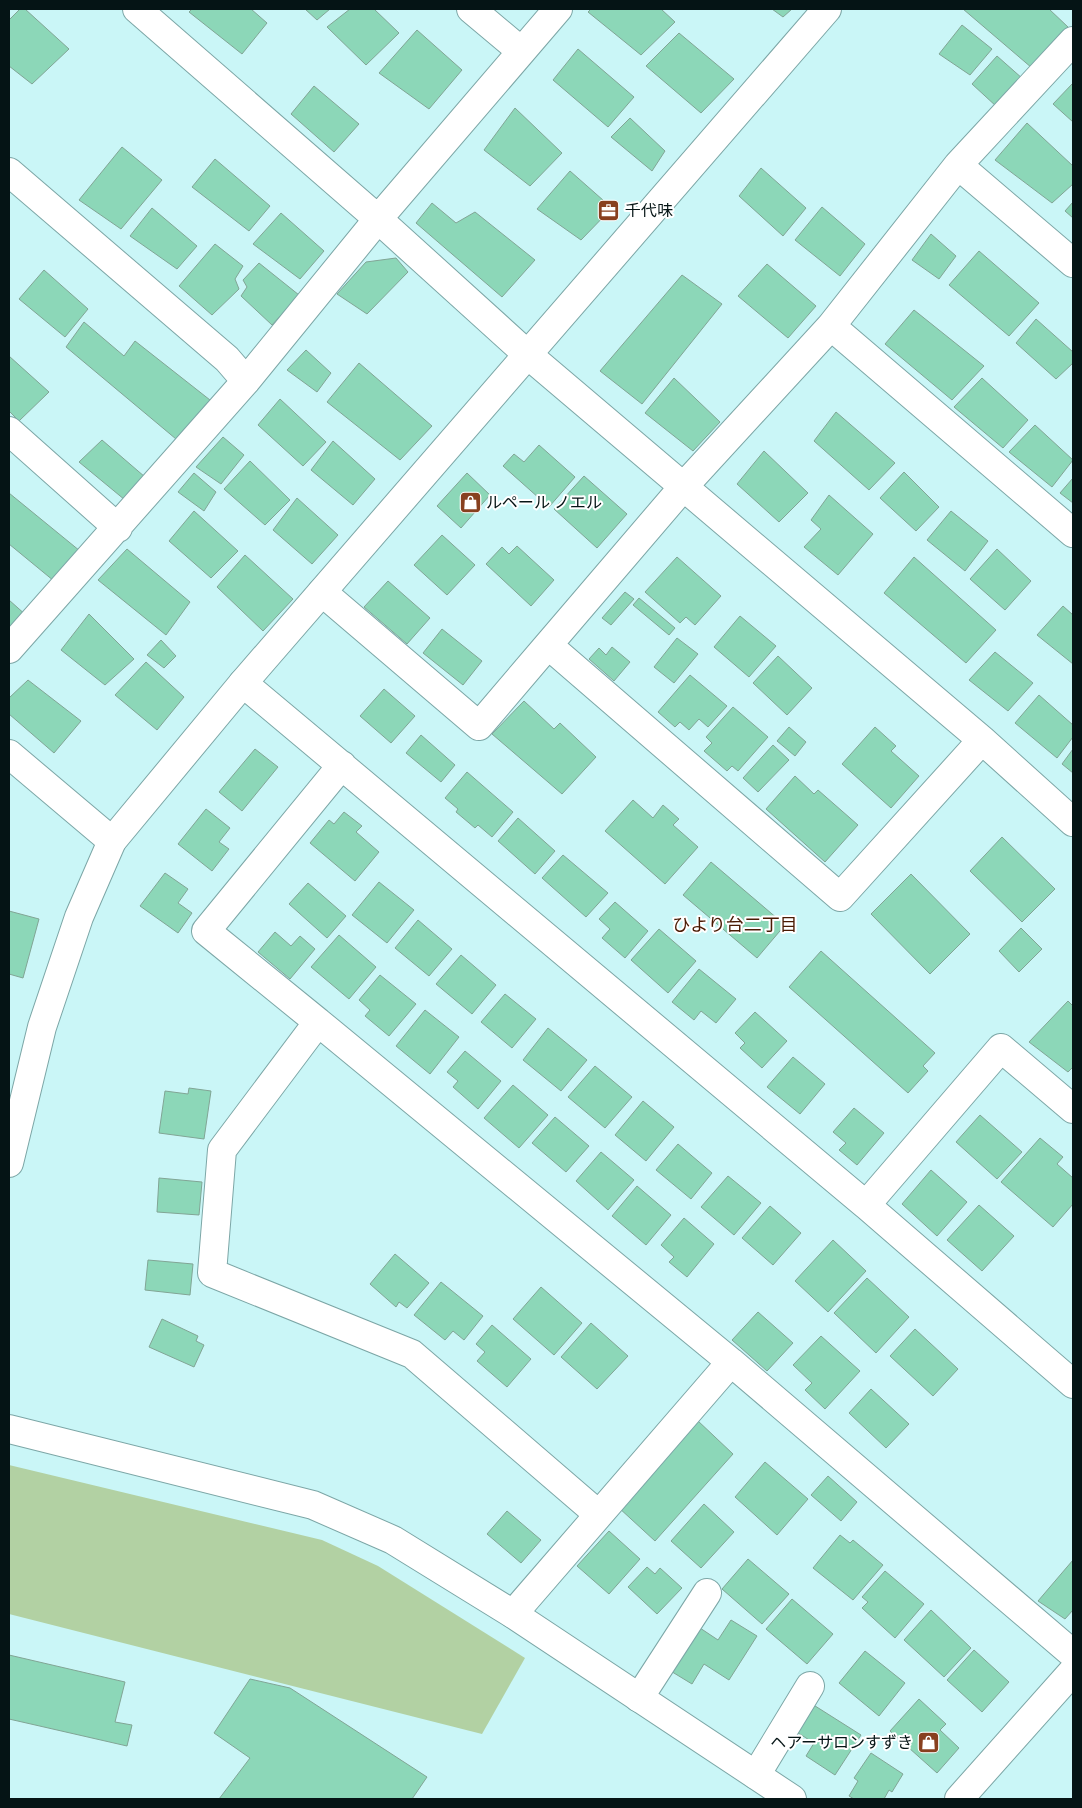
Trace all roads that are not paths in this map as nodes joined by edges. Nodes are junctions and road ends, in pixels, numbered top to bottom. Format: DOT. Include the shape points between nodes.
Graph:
graph roads {
  1 [pos="137,9"];
  2 [pos="471,9"];
  3 [pos="558,9"];
  4 [pos="827,9"];
  5 [pos="1073,41"];
  6 [pos="521,51"];
  7 [pos="958,164"];
  8 [pos="9,172"];
  9 [pos="378,220"];
  10 [pos="1073,263"];
  11 [pos="831,326"];
  12 [pos="527,354"];
  13 [pos="246,381"];
  14 [pos="9,431"];
  15 [pos="684,486"];
  16 [pos="118,528"];
  17 [pos="1073,533"];
  18 [pos="322,592"];
  19 [pos="548,646"];
  20 [pos="9,649"];
  21 [pos="243,683"];
  22 [pos="982,740"];
  23 [pos="9,754"];
  24 [pos="342,765"];
  25 [pos="1073,822"];
  26 [pos="112,840"];
  27 [pos="318,1022"];
  28 [pos="1073,1109"];
  29 [pos="9,1163"];
  30 [pos="866,1204"];
  31 [pos="731,1362"];
  32 [pos="1073,1384"];
  33 [pos="9,1429"];
  34 [pos="598,1514"];
  35 [pos="707,1593"];
  36 [pos="513,1614"];
  37 [pos="1073,1654"];
  38 [pos="1073,1671"];
  39 [pos="810,1686"];
  40 [pos="639,1698"];
  41 [pos="756,1775"];
  42 [pos="792,1799"];
  43 [pos="959,1799"];
  1 -- 9 [label="street"];
  2 -- 6 [label="street"];
  3 -- 6 [label="street"];
  4 -- 12 [label="street"];
  5 -- 7 [label="street"];
  6 -- 9 [label="street"];
  7 -- 10 [label="street"];
  7 -- 11 [label="street"];
  8 -- 13 [label="street" via="227,359"];
  9 -- 12 [label="street"];
  9 -- 13 [label="street"];
  11 -- 15 [label="street"];
  11 -- 17 [label="street"];
  12 -- 15 [label="street"];
  12 -- 18 [label="street"];
  13 -- 16 [label="street"];
  14 -- 16 [label="street"];
  15 -- 19 [label="street"];
  15 -- 22 [label="street"];
  16 -- 20 [label="street"];
  18 -- 19 [label="street" via="479,726"];
  18 -- 21 [label="street"];
  19 -- 22 [label="street" via="840,897"];
  21 -- 24 [label="street"];
  21 -- 26 [label="street"];
  22 -- 25 [label="street"];
  23 -- 26 [label="street"];
  24 -- 27 [label="street" via="206,931"];
  24 -- 30 [label="street"];
  26 -- 29 [label="street" via="79,917 42,1027"];
  27 -- 31 [label="street"];
  27 -- 34 [label="street" via="222,1150 212,1273 412,1354"];
  28 -- 30 [label="street" via="1001,1048"];
  30 -- 32 [label="street"];
  31 -- 34 [label="street"];
  31 -- 37 [label="street"];
  33 -- 36 [label="street" via="313,1505 393,1540"];
  34 -- 36 [label="street"];
  35 -- 40 [label="street"];
  36 -- 40 [label="street"];
  38 -- 43 [label="street"];
  39 -- 41 [label="street"];
  40 -- 41 [label="street"];
  41 -- 42 [label="street"];
}
